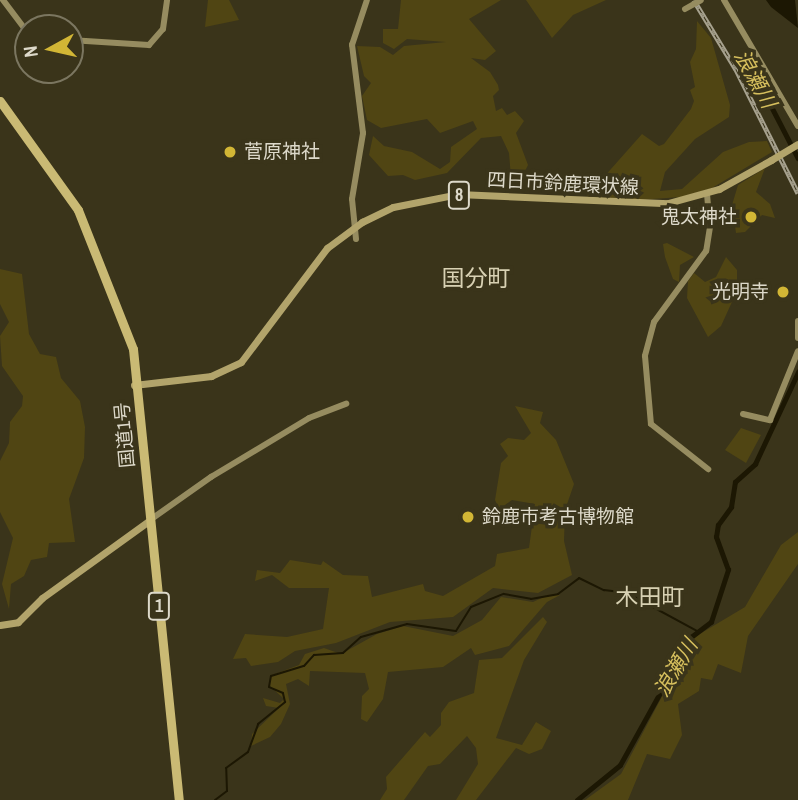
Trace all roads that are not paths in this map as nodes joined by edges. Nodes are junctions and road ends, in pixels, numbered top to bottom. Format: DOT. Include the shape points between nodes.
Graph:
graph roads {
  1 [pos="3,0"];
  2 [pos="167,0"];
  3 [pos="367,0"];
  4 [pos="701,0"];
  5 [pos="724,0"];
  6 [pos="685,9"];
  7 [pos="14,15"];
  8 [pos="84,41"];
  9 [pos="0,101"];
  10 [pos="0,107"];
  11 [pos="798,126"];
  12 [pos="798,144"];
  13 [pos="707,194"];
  14 [pos="354,227"];
  15 [pos="356,239"];
  16 [pos="96,258"];
  17 [pos="798,321"];
  18 [pos="798,338"];
  19 [pos="798,351"];
  20 [pos="136,385"];
  21 [pos="346,404"];
  22 [pos="743,414"];
  23 [pos="708,469"];
  24 [pos="149,521"];
  25 [pos="0,625"];
  26 [pos="176,797"];
  1 -- 7 [label="street"];
  2 -- 8 [label="street" via="163,29 147,46"];
  3 -- 14 [label="street" via="352,45 363,134 352,194"];
  4 -- 6 [label="street, bridge"];
  5 -- 11 [label="street"];
  9 -- 16 [label="highway, 国道1号 / 1" via="78,210"];
  10 -- 16 [label="highway, 国道1号 / 1" via="65,197"];
  12 -- 13 [label="main road, 四日市鈴鹿環状線 / 8, bridge"];
  13 -- 14 [label="main road, 四日市鈴鹿環状線 / 8" via="639,205 436,196 393,207"];
  13 -- 23 [label="street" via="710,231 706,251 654,322 645,356 651,424"];
  14 -- 15 [label="street"];
  14 -- 20 [label="main road, 四日市鈴鹿環状線 / 8" via="311,266 241,362 211,376"];
  16 -- 20 [label="highway, 国道1号 / 1" via="128,341"];
  17 -- 18 [label="street"];
  19 -- 22 [label="street" via="770,420"];
  20 -- 24 [label="highway, 国道1号 / 1"];
  21 -- 24 [label="street" via="309,418"];
  24 -- 25 [label="main road" via="42,597 18,622"];
  24 -- 26 [label="highway, 国道1号 / 1"];
}
